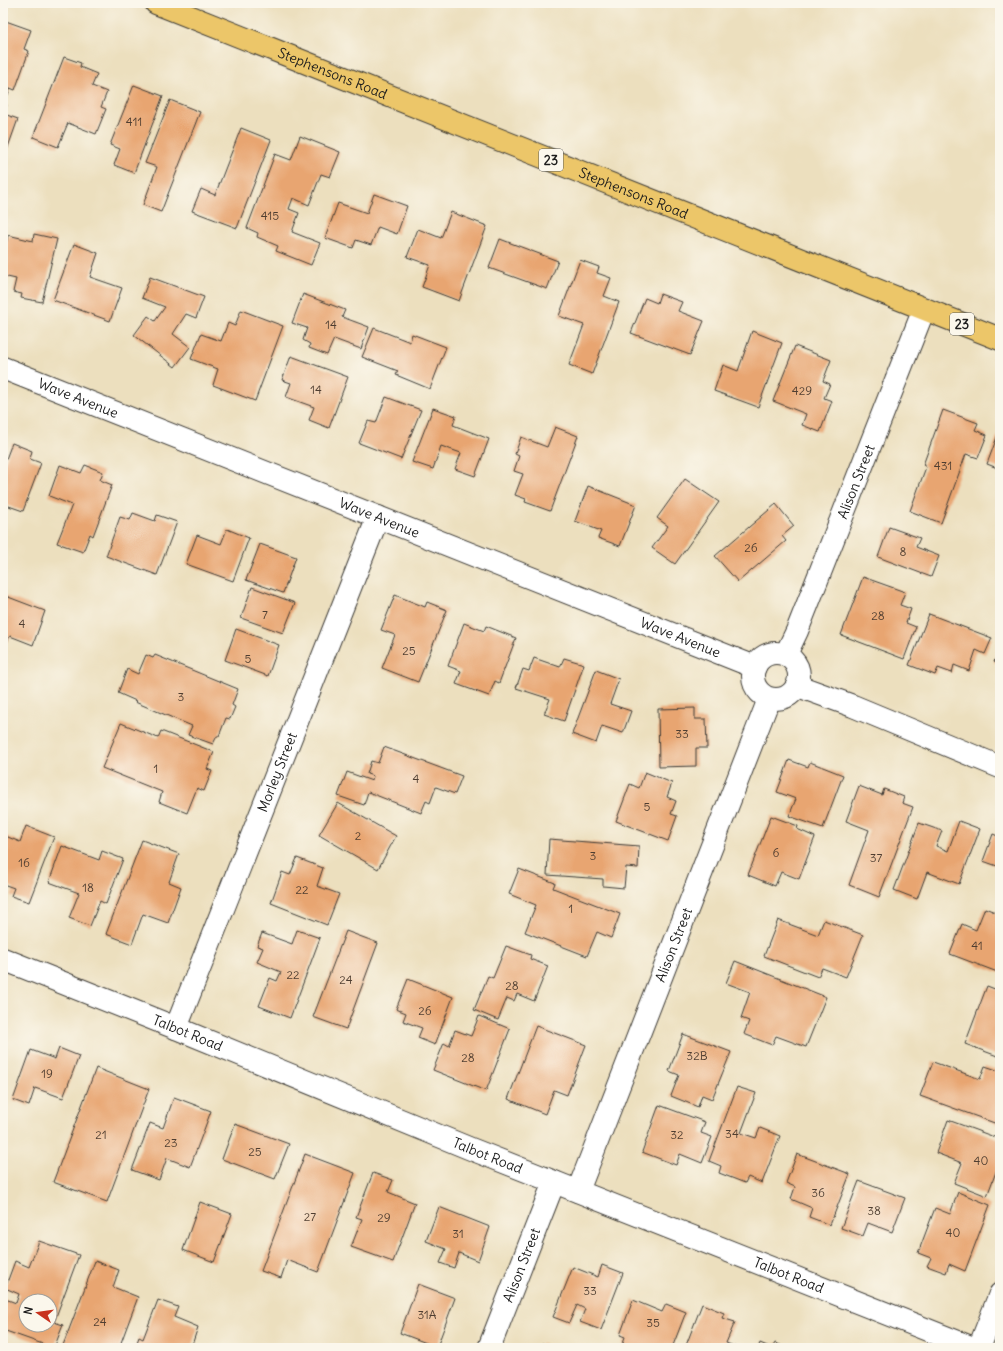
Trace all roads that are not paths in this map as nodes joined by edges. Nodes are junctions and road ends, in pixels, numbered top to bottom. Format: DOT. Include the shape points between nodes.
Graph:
graph roads {
  1 [pos="156,3"];
  2 [pos="924,309"];
  3 [pos="1000,339"];
  4 [pos="3,368"];
  5 [pos="378,517"];
  6 [pos="786,654"];
  7 [pos="755,667"];
  8 [pos="798,686"];
  9 [pos="769,699"];
  10 [pos="1000,767"];
  11 [pos="3,959"];
  12 [pos="176,1028"];
  13 [pos="554,1182"];
  14 [pos="578,1191"];
  15 [pos="1000,1294"];
  16 [pos="489,1348"];
  17 [pos="973,1348"];
  18 [pos="979,1348"];
  1 -- 2 [label="main road, Stephensons Road / 23"];
  2 -- 3 [label="main road, Stephensons Road / 23"];
  2 -- 6 [label="street, Alison Street"];
  4 -- 5 [label="street, Wave Avenue"];
  5 -- 7 [label="street, Wave Avenue"];
  5 -- 12 [label="street, Morley Street"];
  6 -- 7 [label="street" via="766,655"];
  6 -- 8 [label="street" via="797,665 800,674"];
  7 -- 9 [label="street" via="753,681 756,689"];
  8 -- 9 [label="street" via="787,698"];
  8 -- 10 [label="street"];
  9 -- 14 [label="street, Alison Street"];
  11 -- 12 [label="street, Talbot Road"];
  12 -- 13 [label="street, Talbot Road"];
  13 -- 14 [label="street, Talbot Road"];
  13 -- 16 [label="street, Alison Street"];
  14 -- 17 [label="street, Talbot Road"];
  15 -- 18 [label="street"];
}
